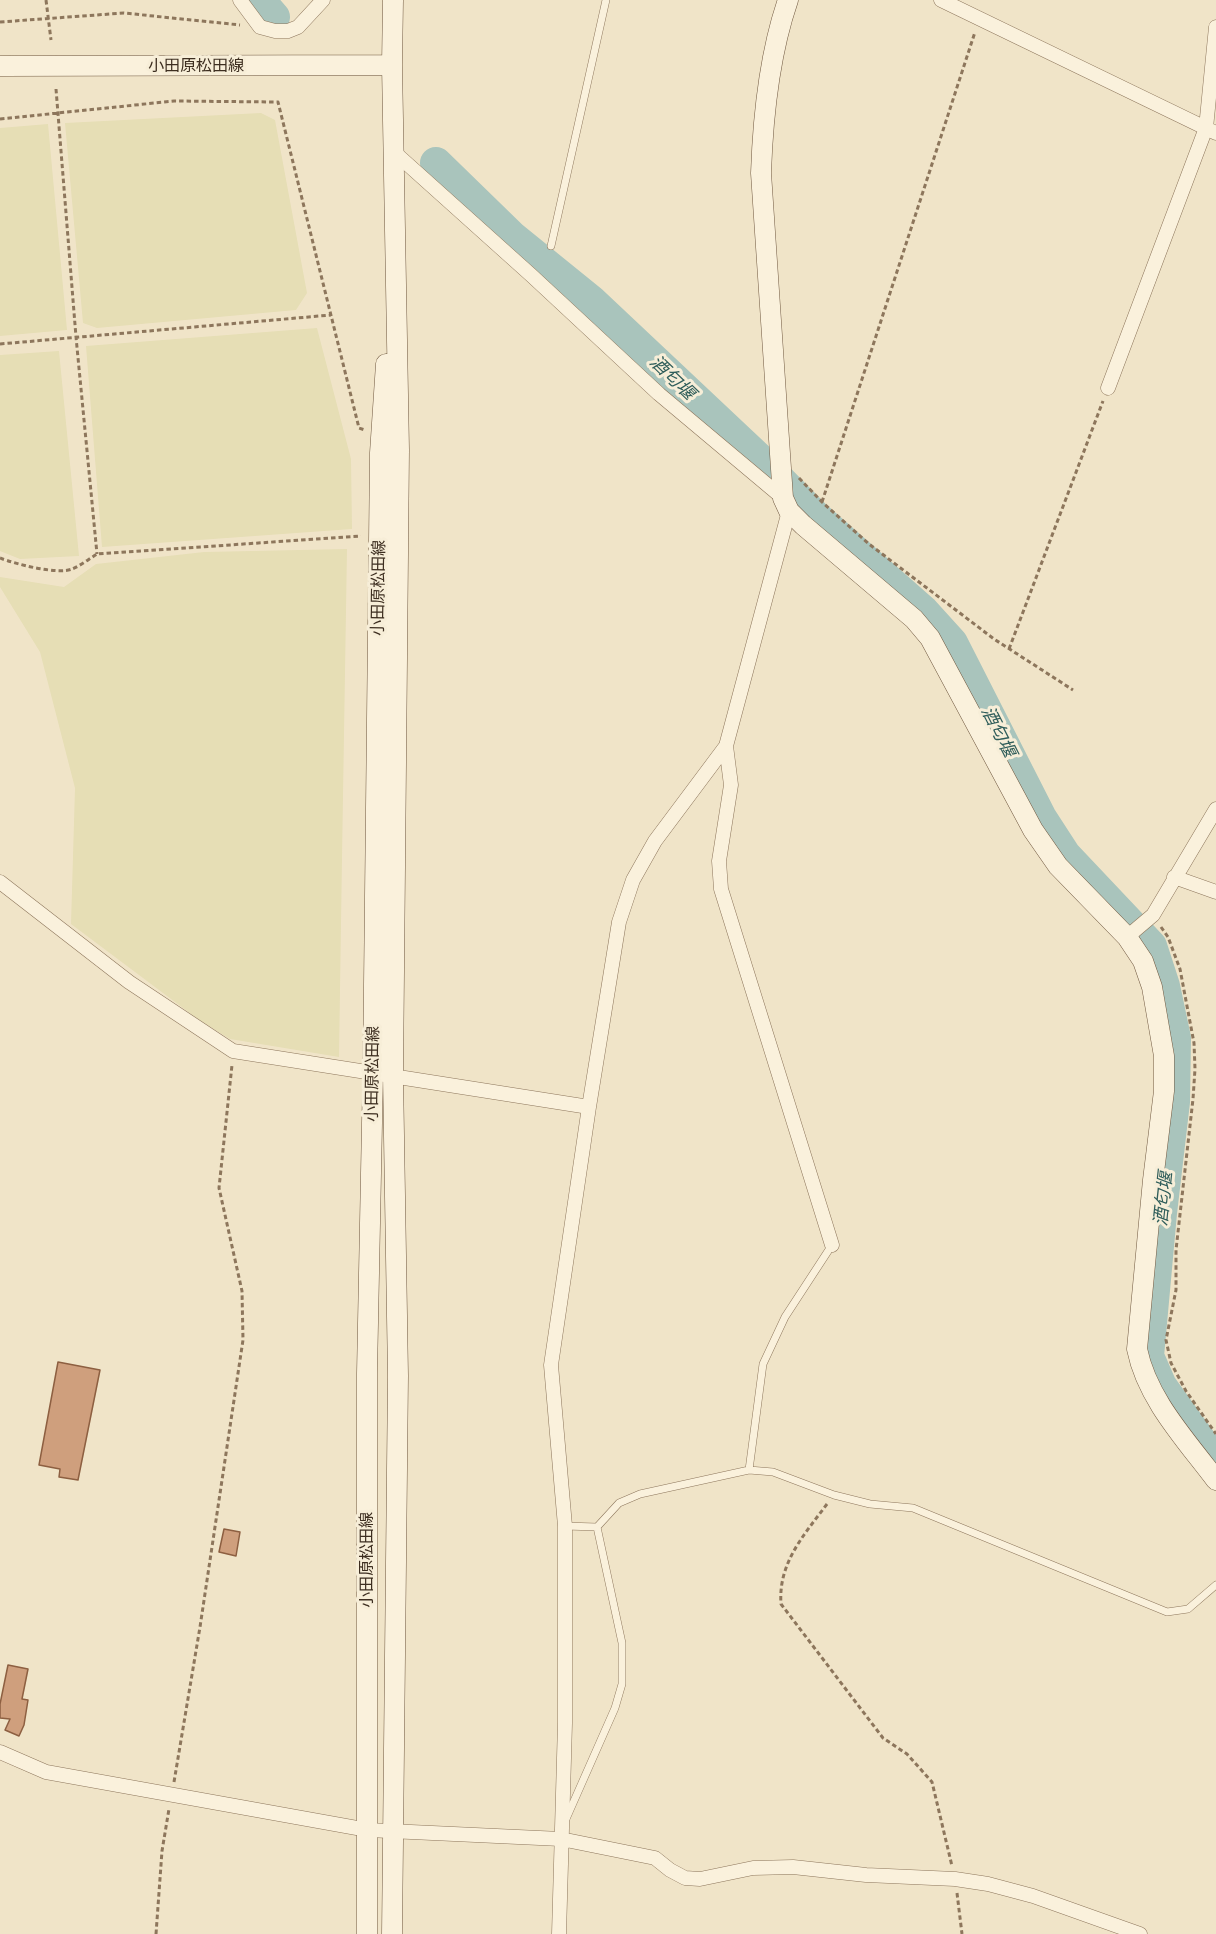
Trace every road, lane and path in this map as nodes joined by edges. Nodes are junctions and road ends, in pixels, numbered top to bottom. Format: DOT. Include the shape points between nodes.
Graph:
graph roads {
  1 [pos="46,0"];
  2 [pos="240,0"];
  3 [pos="323,0"];
  4 [pos="393,0"];
  5 [pos="606,0"];
  6 [pos="788,0"];
  7 [pos="941,0"];
  8 [pos="48,19"];
  9 [pos="979,19"];
  10 [pos="0,22"];
  11 [pos="260,27"];
  12 [pos="1216,27"];
  13 [pos="51,40"];
  14 [pos="392,65"];
  15 [pos="0,66"];
  16 [pos="56,89"];
  17 [pos="59,114"];
  18 [pos="0,120"];
  19 [pos="1211,131"];
  20 [pos="394,152"];
  21 [pos="396,215"];
  22 [pos="551,246"];
  23 [pos="331,315"];
  24 [pos="76,337"];
  25 [pos="0,344"];
  26 [pos="1108,388"];
  27 [pos="381,433"];
  28 [pos="780,456"];
  29 [pos="822,502"];
  30 [pos="786,505"];
  31 [pos="379,535"];
  32 [pos="97,554"];
  33 [pos="0,558"];
  34 [pos="1009,649"];
  35 [pos="1073,690"];
  36 [pos="726,746"];
  37 [pos="1216,809"];
  38 [pos="1174,877"];
  39 [pos="0,882"];
  40 [pos="1216,892"];
  41 [pos="1154,915"];
  42 [pos="1127,937"];
  43 [pos="233,1051"];
  44 [pos="374,1073"];
  45 [pos="393,1076"];
  46 [pos="589,1107"];
  47 [pos="832,1245"];
  48 [pos="1216,1434"];
  49 [pos="749,1470"];
  50 [pos="1216,1480"];
  51 [pos="834,1495"];
  52 [pos="566,1526"];
  53 [pos="597,1527"];
  54 [pos="1216,1585"];
  55 [pos="0,1752"];
  56 [pos="171,1794"];
  57 [pos="368,1830"];
  58 [pos="393,1832"];
  59 [pos="561,1835"];
  60 [pos="955,1879"];
  61 [pos="156,1934"];
  62 [pos="367,1934"];
  63 [pos="392,1934"];
  64 [pos="559,1934"];
  65 [pos="962,1934"];
  66 [pos="1140,1934"];
  1 -- 8 [label="path"];
  2 -- 11 [label="street"];
  3 -- 11 [label="street" via="298,27 275,31"];
  4 -- 14 [label="main road, 小田原松田線"];
  5 -- 22 [label="lane"];
  6 -- 28 [label="main road" via="768,85 761,173"];
  7 -- 9 [label="street"];
  8 -- 10 [label="path"];
  8 -- 11 [label="path" via="124,13"];
  8 -- 13 [label="path"];
  9 -- 19 [label="street"];
  9 -- 29 [label="path"];
  12 -- 19 [label="street"];
  14 -- 15 [label="main road, 小田原松田線"];
  14 -- 20 [label="main road, 小田原松田線"];
  16 -- 17 [label="path"];
  17 -- 18 [label="path"];
  17 -- 23 [label="path" via="174,101 278,102"];
  17 -- 24 [label="path"];
  19 -- 26 [label="street"];
  20 -- 21 [label="main road, 小田原松田線"];
  20 -- 30 [label="street"];
  21 -- 27 [label="main road, 小田原松田線"];
  21 -- 45 [label="main road, 小田原松田線" via="399,450"];
  23 -- 24 [label="path"];
  23 -- 27 [label="path" via="359,428"];
  24 -- 25 [label="path"];
  24 -- 32 [label="path"];
  26 -- 34 [label="path"];
  27 -- 31 [label="main road, 小田原松田線"];
  28 -- 29 [label="path"];
  28 -- 30 [label="main road"];
  29 -- 34 [label="path" via="869,543"];
  30 -- 36 [label="street"];
  30 -- 42 [label="main road" via="803,525 930,638 1033,830 1058,866"];
  31 -- 32 [label="path"];
  31 -- 44 [label="main road, 小田原松田線"];
  32 -- 33 [label="path" via="70,570 43,569"];
  34 -- 35 [label="path"];
  36 -- 46 [label="street" via="655,841 633,880 619,922"];
  36 -- 47 [label="street" via="731,785 719,861 721,889"];
  37 -- 38 [label="street"];
  38 -- 40 [label="street"];
  38 -- 41 [label="street"];
  39 -- 43 [label="street" via="129,982"];
  41 -- 42 [label="street"];
  41 -- 48 [label="path" via="1180,969 1195,1069 1176,1250 1176,1290 1166,1340 1171,1363"];
  42 -- 50 [label="main road" via="1143,961 1152,987 1164,1056 1164,1091 1137,1349 1141,1368 1155,1395"];
  43 -- 44 [label="street"];
  43 -- 56 [label="path" via="219,1188 242,1291 243,1340"];
  44 -- 45 [label="street"];
  44 -- 57 [label="main road, 小田原松田線" via="367,1374"];
  45 -- 46 [label="street"];
  45 -- 58 [label="main road, 小田原松田線" via="398,1376"];
  46 -- 52 [label="street" via="551,1365"];
  47 -- 49 [label="lane" via="785,1317 763,1364"];
  49 -- 51 [label="lane" via="773,1472"];
  49 -- 53 [label="lane" via="640,1494 619,1503"];
  51 -- 54 [label="lane" via="870,1504 913,1508 1167,1612 1188,1610"];
  51 -- 60 [label="path" via="792,1551 780,1589 781,1604 883,1738 907,1754 932,1782"];
  52 -- 53 [label="lane"];
  52 -- 59 [label="street"];
  53 -- 59 [label="lane" via="622,1643 622,1684"];
  55 -- 56 [label="street" via="46,1772"];
  56 -- 57 [label="street"];
  56 -- 61 [label="path"];
  57 -- 58 [label="street"];
  57 -- 62 [label="main road, 小田原松田線"];
  58 -- 59 [label="street"];
  58 -- 63 [label="main road, 小田原松田線"];
  59 -- 60 [label="street" via="655,1858 685,1878 793,1866 866,1875"];
  59 -- 64 [label="street"];
  60 -- 65 [label="path"];
  60 -- 66 [label="street" via="1032,1896"];
}
